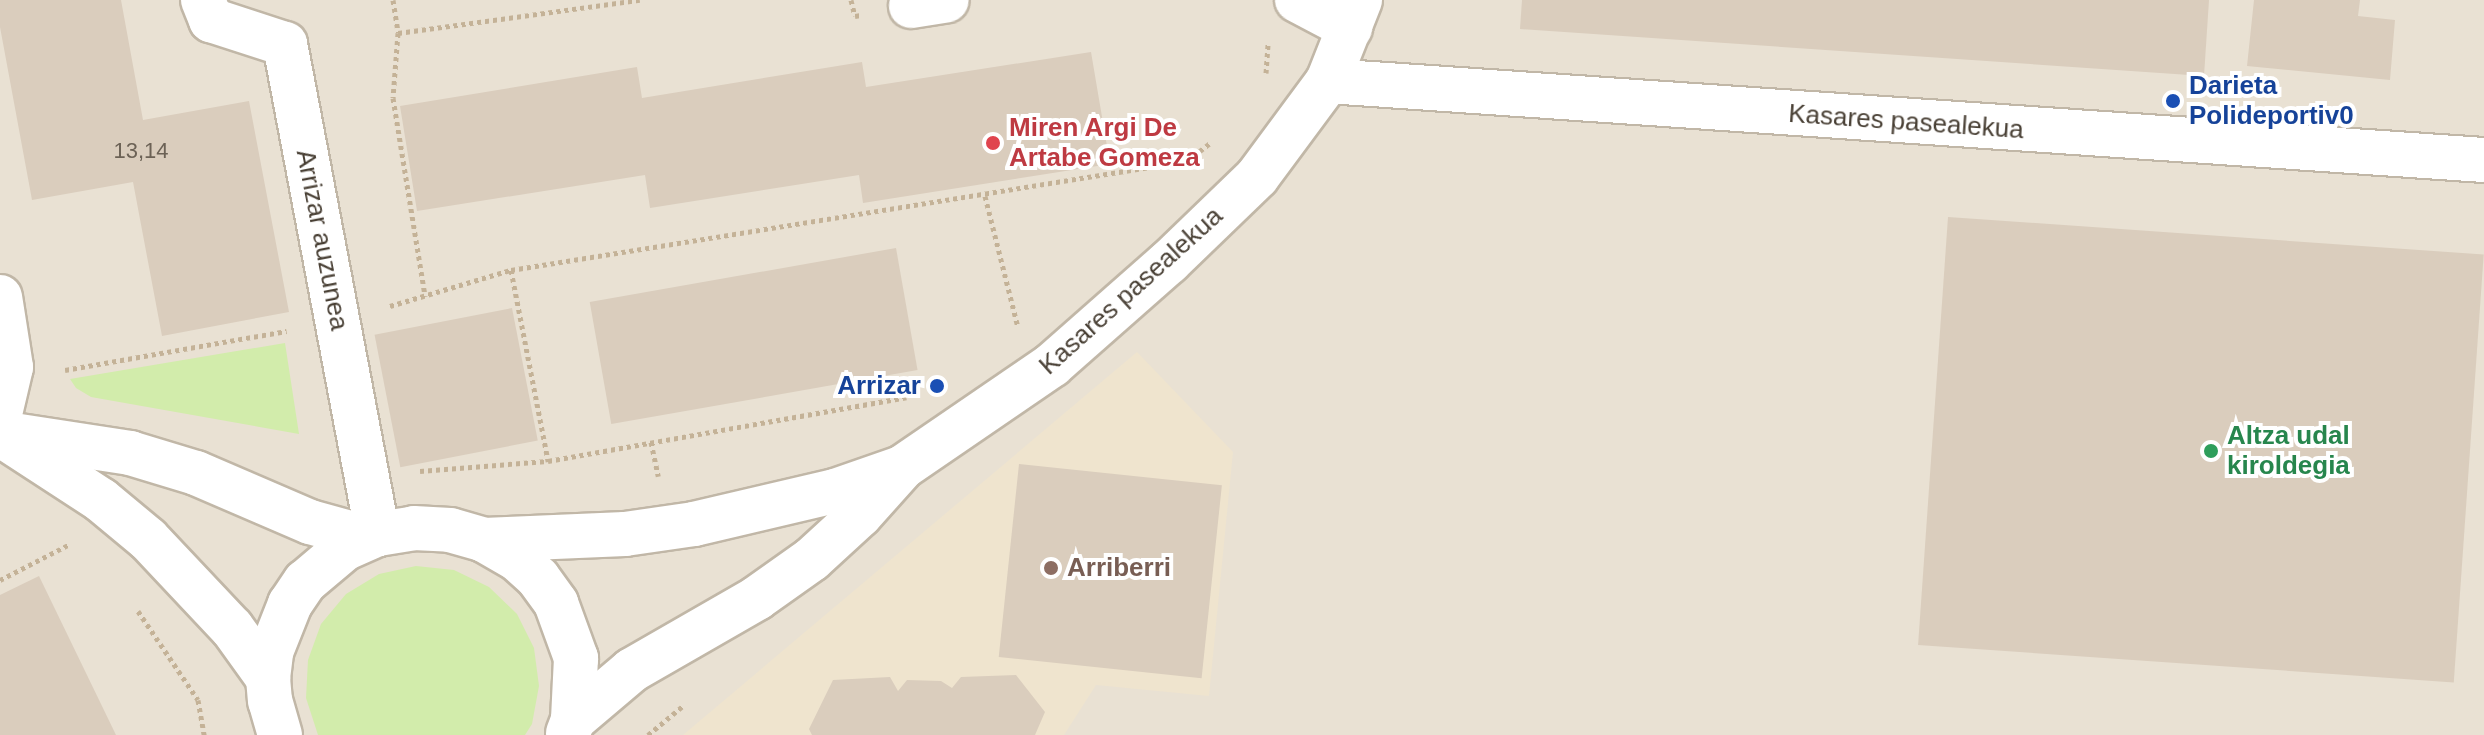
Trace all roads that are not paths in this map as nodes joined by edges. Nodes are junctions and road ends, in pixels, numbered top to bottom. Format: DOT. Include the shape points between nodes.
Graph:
graph roads {
  1 [pos="203,0"];
  2 [pos="1297,0"];
  3 [pos="1355,14"];
  4 [pos="1328,81"];
  5 [pos="2484,160"];
  6 [pos="0,297"];
  7 [pos="0,414"];
  8 [pos="0,434"];
  9 [pos="903,467"];
  10 [pos="373,536"];
  11 [pos="484,540"];
  12 [pos="268,678"];
  13 [pos="570,728"];
  14 [pos="275,730"];
  1 -- 10 [label="street, Arrizar auzunea" via="211,20 285,44"];
  2 -- 3 [label="street"];
  3 -- 4 [label="street, Kasares pasealekua"];
  4 -- 5 [label="street, Kasares pasealekua"];
  4 -- 9 [label="street, Kasares pasealekua" via="1257,177 1169,262 1052,365"];
  6 -- 7 [label="street" via="11,367"];
  8 -- 10 [label="street" via="130,453 196,473 310,522"];
  8 -- 12 [label="street" via="101,500 148,539 232,628"];
  9 -- 11 [label="street, Kasares pasealekua" via="835,491 694,524 625,534"];
  9 -- 13 [label="street, Kasares pasealekua" via="812,559 757,598 632,670"];
  10 -- 11 [label="street" via="414,528 450,530"];
  10 -- 12 [label="street" via="344,549 305,582 278,627"];
  11 -- 13 [label="street" via="517,559 556,603 576,658"];
  12 -- 14 [label="street"];
}
